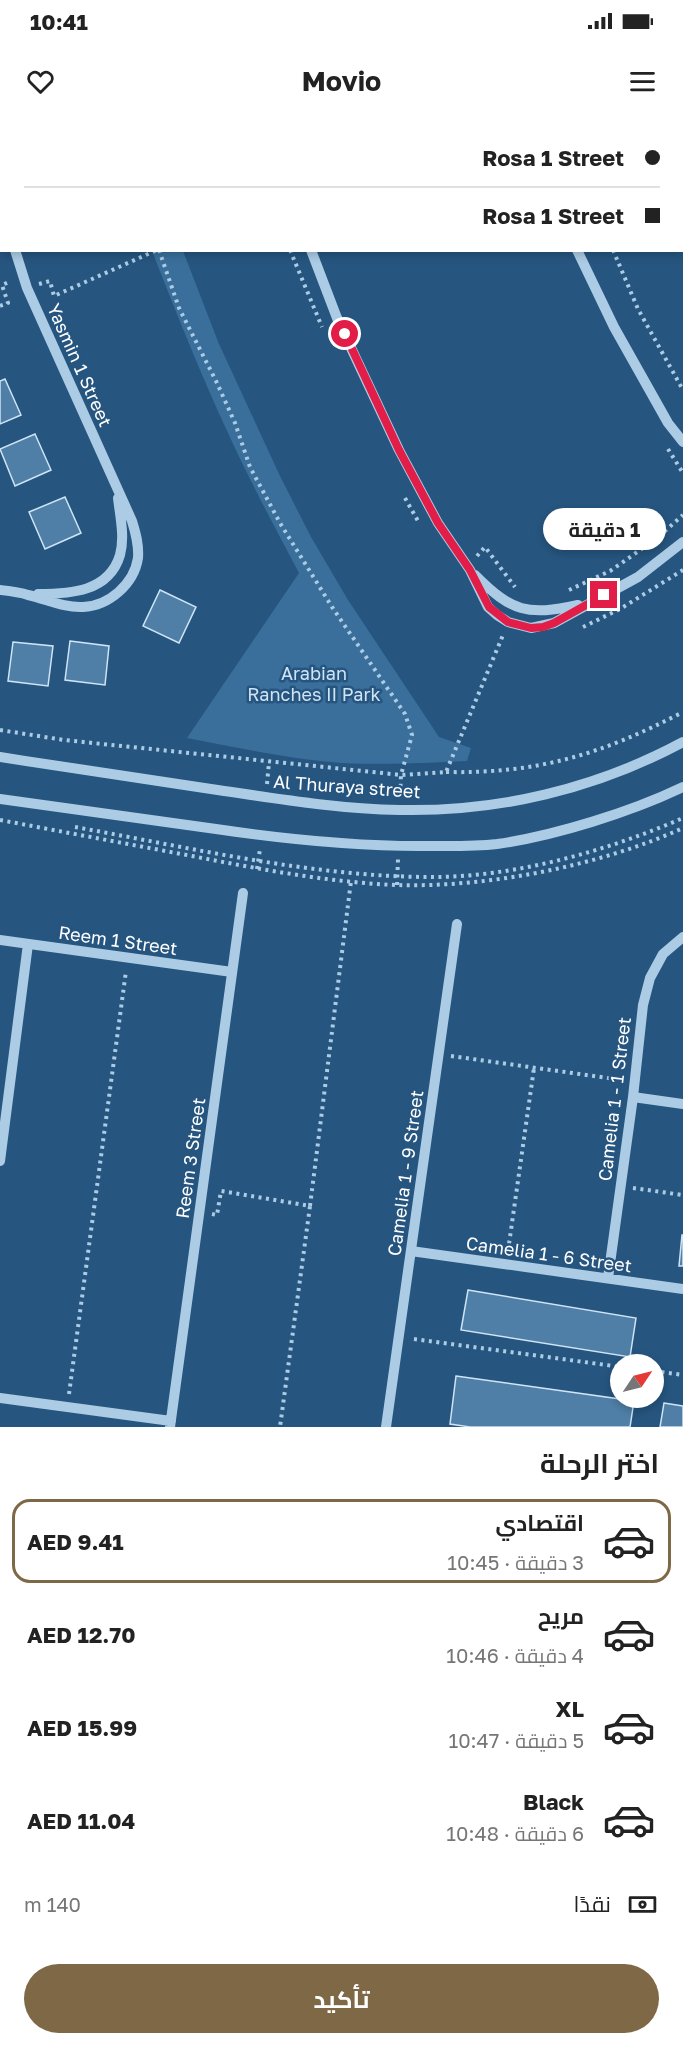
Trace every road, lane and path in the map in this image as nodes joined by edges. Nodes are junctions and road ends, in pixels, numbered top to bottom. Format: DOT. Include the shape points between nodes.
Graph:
graph roads {
  1 [pos="16,252"];
  2 [pos="153,252"];
  3 [pos="159,252"];
  4 [pos="312,252"];
  5 [pos="578,252"];
  6 [pos="614,252"];
  7 [pos="23,276"];
  8 [pos="27,288"];
  9 [pos="0,306"];
  10 [pos="683,390"];
  11 [pos="683,442"];
  12 [pos="118,492"];
  13 [pos="683,515"];
  14 [pos="683,542"];
  15 [pos="470,570"];
  16 [pos="0,590"];
  17 [pos="521,592"];
  18 [pos="26,594"];
  19 [pos="559,595"];
  20 [pos="587,603"];
  21 [pos="497,615"];
  22 [pos="683,712"];
  23 [pos="0,730"];
  24 [pos="683,742"];
  25 [pos="0,757"];
  26 [pos="269,762"];
  27 [pos="446,772"];
  28 [pos="401,775"];
  29 [pos="683,787"];
  30 [pos="265,797"];
  31 [pos="0,799"];
  32 [pos="400,810"];
  33 [pos="399,846"];
  34 [pos="351,881"];
  35 [pos="397,885"];
  36 [pos="243,893"];
  37 [pos="457,924"];
  38 [pos="683,937"];
  39 [pos="0,940"];
  40 [pos="28,944"];
  41 [pos="128,958"];
  42 [pos="232,972"];
  43 [pos="439,1055"];
  44 [pos="534,1068"];
  45 [pos="635,1082"];
  46 [pos="633,1097"];
  47 [pos="683,1104"];
  48 [pos="0,1161"];
  49 [pos="619,1186"];
  50 [pos="683,1194"];
  51 [pos="310,1206"];
  52 [pos="199,1212"];
  53 [pos="411,1251"];
  54 [pos="507,1264"];
  55 [pos="608,1278"];
  56 [pos="683,1289"];
  57 [pos="399,1337"];
  58 [pos="610,1366"];
  59 [pos="664,1372"];
  60 [pos="683,1375"];
  61 [pos="0,1398"];
  62 [pos="68,1407"];
  63 [pos="170,1424"];
  64 [pos="280,1427"];
  65 [pos="386,1427"];
  1 -- 7 [label="street, Yasmin 1 Street"];
  2 -- 8 [label="path" via="54,296 50,281"];
  3 -- 28 [label="path" via="179,308 235,423 250,467 332,607 405,714 412,735"];
  4 -- 15 [label="street" via="399,450 438,523"];
  5 -- 11 [label="street" via="614,327 668,423"];
  6 -- 10 [label="path" via="638,309"];
  7 -- 8 [label="street, Yasmin 1 Street"];
  7 -- 9 [label="path" via="2,285 8,303"];
  8 -- 12 [label="street, Yasmin 1 Street"];
  12 -- 18 [label="street, Yasmin 1 Street" via="120,555 109,574 92,588 71,594"];
  12 -- 18 [label="street, Yasmin 1 Street" via="138,540 138,560 119,593 102,603 83,607"];
  13 -- 19 [label="path" via="610,571"];
  14 -- 20 [label="street" via="638,577"];
  15 -- 17 [label="path" via="485,547"];
  15 -- 20 [label="street" via="499,598 524,610 553,610"];
  15 -- 21 [label="street"];
  16 -- 18 [label="street, Yasmin 1 Street"];
  20 -- 21 [label="street" via="543,627 519,626"];
  21 -- 27 [label="path" via="491,626 504,636"];
  22 -- 27 [label="path" via="627,740 572,759 514,770"];
  23 -- 26 [label="path"];
  24 -- 32 [label="street, Al Thuraya street" via="618,773 571,789 512,802"];
  25 -- 30 [label="street, Al Thuraya street"];
  26 -- 28 [label="path"];
  26 -- 30 [label="path"];
  27 -- 28 [label="path"];
  28 -- 32 [label="path"];
  29 -- 33 [label="street" via="615,813 496,844"];
  30 -- 32 [label="street, Al Thuraya street"];
  31 -- 33 [label="street" via="261,836"];
  33 -- 35 [label="path"];
  34 -- 51 [label="path"];
  36 -- 42 [label="street, Reem 3 Street"];
  37 -- 43 [label="street, Camelia 1 - 9 Street"];
  38 -- 45 [label="street, Camelia 1 - 1 Street" via="663,954 650,978 643,1005"];
  39 -- 40 [label="street, Reem 1 Street"];
  40 -- 41 [label="street, Reem 1 Street"];
  40 -- 48 [label="street"];
  41 -- 42 [label="street, Reem 1 Street"];
  41 -- 62 [label="path"];
  42 -- 52 [label="street, Reem 3 Street"];
  43 -- 44 [label="path"];
  43 -- 53 [label="street, Camelia 1 - 9 Street"];
  44 -- 45 [label="path"];
  44 -- 54 [label="path"];
  45 -- 46 [label="street, Camelia 1 - 1 Street"];
  46 -- 47 [label="street"];
  46 -- 49 [label="street, Camelia 1 - 1 Street"];
  49 -- 50 [label="path"];
  49 -- 55 [label="street, Camelia 1 - 1 Street"];
  51 -- 52 [label="path" via="221,1191 217,1215"];
  51 -- 64 [label="path"];
  52 -- 63 [label="street, Reem 3 Street"];
  53 -- 54 [label="street, Camelia 1 - 6 Street"];
  53 -- 57 [label="street, Camelia 1 - 9 Street"];
  54 -- 55 [label="street, Camelia 1 - 6 Street"];
  55 -- 56 [label="street, Camelia 1 - 6 Street"];
  57 -- 58 [label="path"];
  57 -- 65 [label="street, Camelia 1 - 9 Street"];
  59 -- 60 [label="path"];
  61 -- 62 [label="street"];
  62 -- 63 [label="street"];
}
